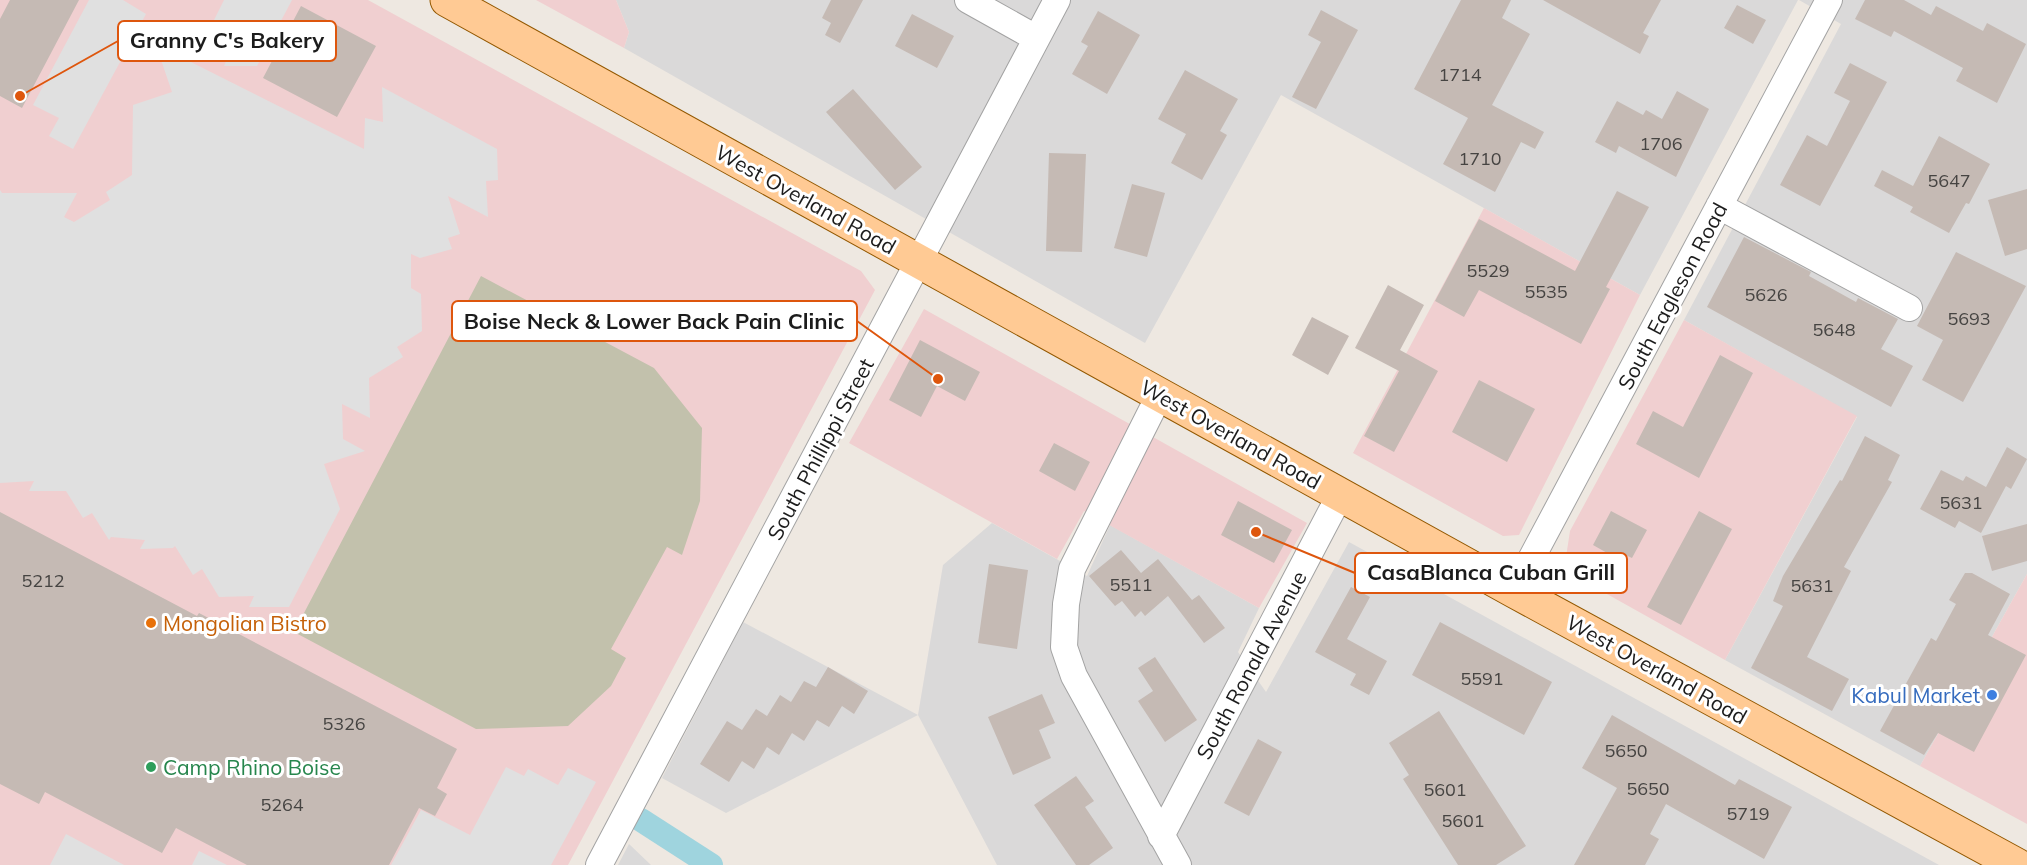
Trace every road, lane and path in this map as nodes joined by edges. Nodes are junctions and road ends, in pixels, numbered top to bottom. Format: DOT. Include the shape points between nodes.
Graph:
graph roads {
  1 [pos="447,0"];
  2 [pos="968,0"];
  3 [pos="1057,0"];
  4 [pos="1829,0"];
  5 [pos="1036,38"];
  6 [pos="1719,206"];
  7 [pos="918,261"];
  8 [pos="1909,308"];
  9 [pos="1160,394"];
  10 [pos="1340,495"];
  11 [pos="1514,591"];
  12 [pos="1161,836"];
  13 [pos="599,865"];
  14 [pos="1178,865"];
  15 [pos="2017,865"];
  1 -- 7 [label="main road, West Overland Road"];
  2 -- 5 [label="street"];
  3 -- 5 [label="street, South Phillippi Street"];
  4 -- 6 [label="street, South Eagleson Road"];
  5 -- 7 [label="street, South Phillippi Street"];
  6 -- 8 [label="street"];
  6 -- 11 [label="street, South Eagleson Road"];
  7 -- 9 [label="main road, West Overland Road"];
  7 -- 13 [label="street, South Phillippi Street"];
  9 -- 10 [label="main road, West Overland Road"];
  9 -- 12 [label="street" via="1072,569 1064,647 1074,676"];
  10 -- 11 [label="main road, West Overland Road"];
  10 -- 12 [label="street, South Ronald Avenue"];
  11 -- 15 [label="main road, West Overland Road"];
  12 -- 14 [label="street"];
}
